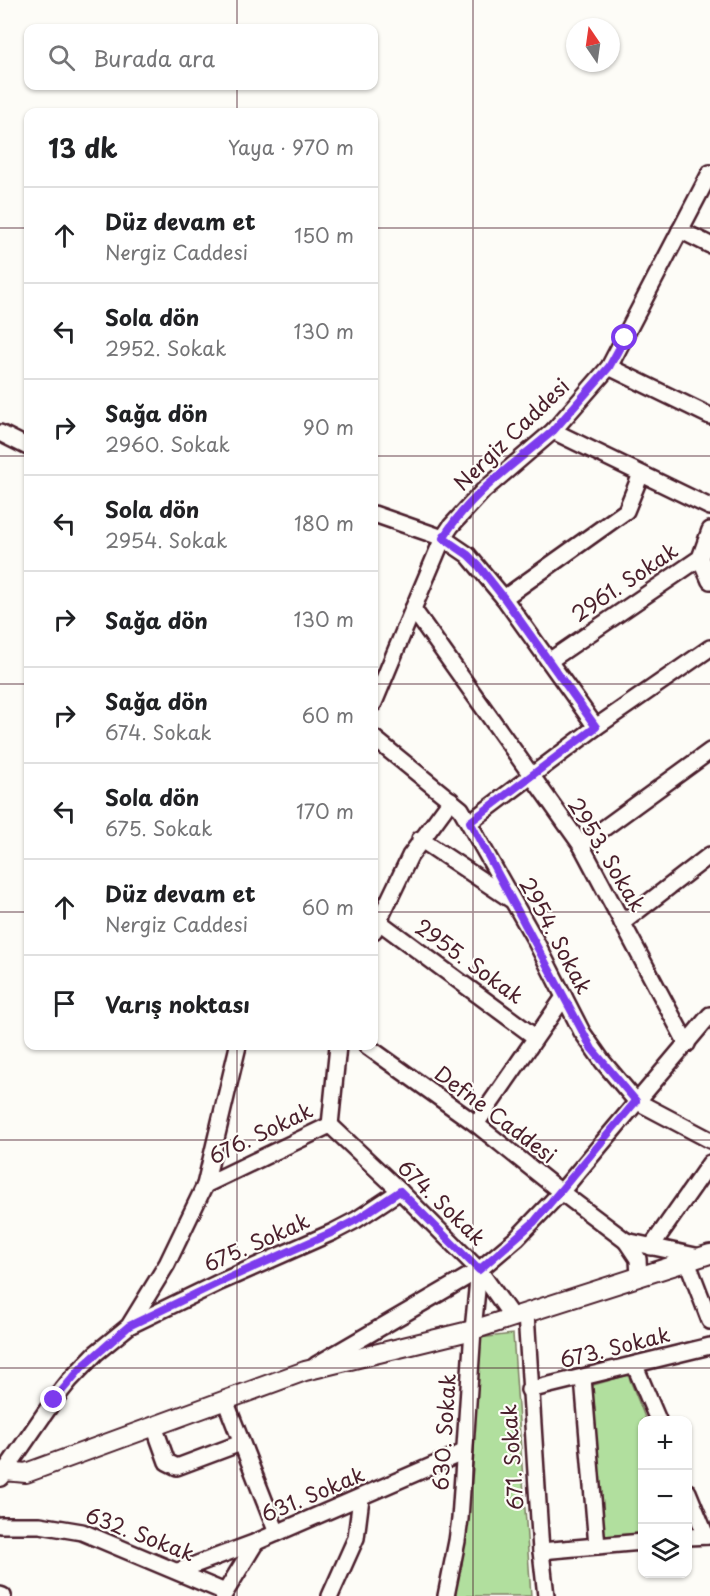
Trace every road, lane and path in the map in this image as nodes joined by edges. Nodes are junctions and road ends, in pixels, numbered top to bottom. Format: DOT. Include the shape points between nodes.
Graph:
graph roads {
  1 [pos="710,173"];
  2 [pos="680,230"];
  3 [pos="710,245"];
  4 [pos="609,367"];
  5 [pos="710,416"];
  6 [pos="553,431"];
  7 [pos="0,433"];
  8 [pos="24,445"];
  9 [pos="641,474"];
  10 [pos="710,507"];
  11 [pos="378,515"];
  12 [pos="710,530"];
  13 [pos="443,538"];
  14 [pos="700,558"];
  15 [pos="710,580"];
  16 [pos="504,598"];
  17 [pos="413,609"];
  18 [pos="710,648"];
  19 [pos="549,661"];
  20 [pos="378,680"];
  21 [pos="596,727"];
  22 [pos="378,741"];
  23 [pos="710,751"];
  24 [pos="532,775"];
  25 [pos="452,800"];
  26 [pos="470,822"];
  27 [pos="420,839"];
  28 [pos="581,845"];
  29 [pos="710,855"];
  30 [pos="512,900"];
  31 [pos="378,922"];
  32 [pos="622,923"];
  33 [pos="378,927"];
  34 [pos="564,996"];
  35 [pos="710,1015"];
  36 [pos="535,1037"];
  37 [pos="687,1044"];
  38 [pos="237,1050"];
  39 [pos="338,1050"];
  40 [pos="373,1050"];
  41 [pos="636,1101"];
  42 [pos="476,1124"];
  43 [pos="330,1125"];
  44 [pos="710,1140"];
  45 [pos="710,1163"];
  46 [pos="205,1185"];
  47 [pos="400,1191"];
  48 [pos="561,1192"];
  49 [pos="626,1241"];
  50 [pos="651,1247"];
  51 [pos="699,1257"];
  52 [pos="479,1270"];
  53 [pos="639,1277"];
  54 [pos="520,1316"];
  55 [pos="710,1321"];
  56 [pos="129,1326"];
  57 [pos="473,1330"];
  58 [pos="710,1346"];
  59 [pos="634,1366"];
  60 [pos="305,1371"];
  61 [pos="583,1378"];
  62 [pos="530,1390"];
  63 [pos="225,1400"];
  64 [pos="655,1416"];
  65 [pos="154,1426"];
  66 [pos="241,1443"];
  67 [pos="464,1452"];
  68 [pos="2,1474"];
  69 [pos="361,1498"];
  70 [pos="692,1502"];
  71 [pos="0,1525"];
  72 [pos="277,1533"];
  73 [pos="708,1536"];
  74 [pos="692,1538"];
  75 [pos="256,1542"];
  76 [pos="638,1542"];
  77 [pos="597,1546"];
  78 [pos="541,1551"];
  79 [pos="178,1571"];
  80 [pos="224,1594"];
  81 [pos="330,1596"];
  82 [pos="446,1596"];
  83 [pos="546,1596"];
  1 -- 2 [label="street, Nergiz Caddesi"];
  2 -- 3 [label="street"];
  2 -- 4 [label="street, Nergiz Caddesi"];
  4 -- 5 [label="street"];
  4 -- 6 [label="street, Nergiz Caddesi"];
  6 -- 9 [label="street"];
  6 -- 13 [label="street, Nergiz Caddesi" via="483,491"];
  7 -- 8 [label="street"];
  9 -- 10 [label="street"];
  9 -- 16 [label="street" via="626,511"];
  11 -- 13 [label="street"];
  12 -- 14 [label="street, 2961. Sokak"];
  13 -- 16 [label="street" via="468,555"];
  13 -- 17 [label="street, Nergiz Caddesi"];
  14 -- 15 [label="street"];
  14 -- 19 [label="street, 2961. Sokak"];
  16 -- 19 [label="street"];
  17 -- 20 [label="street, Nergiz Caddesi"];
  17 -- 24 [label="street, 2953. Sokak"];
  18 -- 21 [label="street"];
  19 -- 21 [label="street"];
  21 -- 24 [label="street"];
  22 -- 25 [label="street, 2954. Sokak"];
  23 -- 28 [label="street"];
  24 -- 26 [label="street"];
  24 -- 28 [label="street, 2953. Sokak"];
  25 -- 26 [label="street, 2954. Sokak"];
  25 -- 27 [label="street"];
  26 -- 30 [label="street, 2954. Sokak"];
  27 -- 30 [label="street"];
  27 -- 31 [label="street"];
  28 -- 32 [label="street, 2953. Sokak"];
  29 -- 32 [label="street"];
  30 -- 34 [label="street, 2954. Sokak"];
  32 -- 37 [label="street, 2953. Sokak"];
  33 -- 36 [label="street, 2955. Sokak"];
  34 -- 36 [label="street"];
  34 -- 41 [label="street, 2954. Sokak" via="592,1049"];
  35 -- 37 [label="street"];
  36 -- 42 [label="street"];
  37 -- 41 [label="street"];
  38 -- 46 [label="street"];
  39 -- 43 [label="street, 676. Sokak"];
  40 -- 42 [label="street, Defne Caddesi"];
  41 -- 44 [label="street, 2954. Sokak"];
  41 -- 48 [label="street"];
  42 -- 48 [label="street, Defne Caddesi"];
  43 -- 46 [label="street, 676. Sokak"];
  43 -- 47 [label="street, 674. Sokak"];
  45 -- 50 [label="street"];
  46 -- 56 [label="street" via="167,1264"];
  47 -- 52 [label="street, 674. Sokak"];
  47 -- 56 [label="street, 675. Sokak" via="333,1232"];
  48 -- 49 [label="street, Defne Caddesi"];
  48 -- 52 [label="street" via="534,1222"];
  49 -- 50 [label="street"];
  49 -- 53 [label="street" via="638,1259"];
  50 -- 51 [label="street"];
  51 -- 53 [label="main road"];
  51 -- 55 [label="street"];
  52 -- 54 [label="street, 674. Sokak"];
  52 -- 57 [label="street, 630. Sokak"];
  52 -- 60 [label="street"];
  53 -- 54 [label="main road"];
  54 -- 57 [label="main road"];
  54 -- 62 [label="street, 671. Sokak"];
  56 -- 68 [label="street" via="70,1380"];
  57 -- 60 [label="main road"];
  57 -- 67 [label="street, 630. Sokak"];
  58 -- 59 [label="street, 673. Sokak"];
  59 -- 61 [label="street, 673. Sokak"];
  59 -- 64 [label="street"];
  60 -- 63 [label="main road"];
  61 -- 62 [label="street, 673. Sokak"];
  61 -- 77 [label="street"];
  62 -- 78 [label="street, 671. Sokak"];
  63 -- 65 [label="main road"];
  63 -- 66 [label="street"];
  65 -- 66 [label="street" via="167,1462 177,1467"];
  65 -- 68 [label="main road" via="26,1473"];
  66 -- 72 [label="street"];
  67 -- 69 [label="street, 631. Sokak"];
  67 -- 82 [label="street, 630. Sokak" via="458,1541"];
  69 -- 72 [label="street, 631. Sokak"];
  69 -- 81 [label="street" via="356,1538"];
  70 -- 73 [label="street"];
  71 -- 79 [label="street, 632. Sokak" via="40,1525 82,1532"];
  72 -- 75 [label="street, 631. Sokak"];
  73 -- 74 [label="street"];
  75 -- 79 [label="street, 631. Sokak"];
  75 -- 80 [label="street"];
  76 -- 77 [label="street"];
  77 -- 78 [label="street"];
  78 -- 83 [label="street, 671. Sokak"];
  79 -- 80 [label="street, 632. Sokak"];
}
